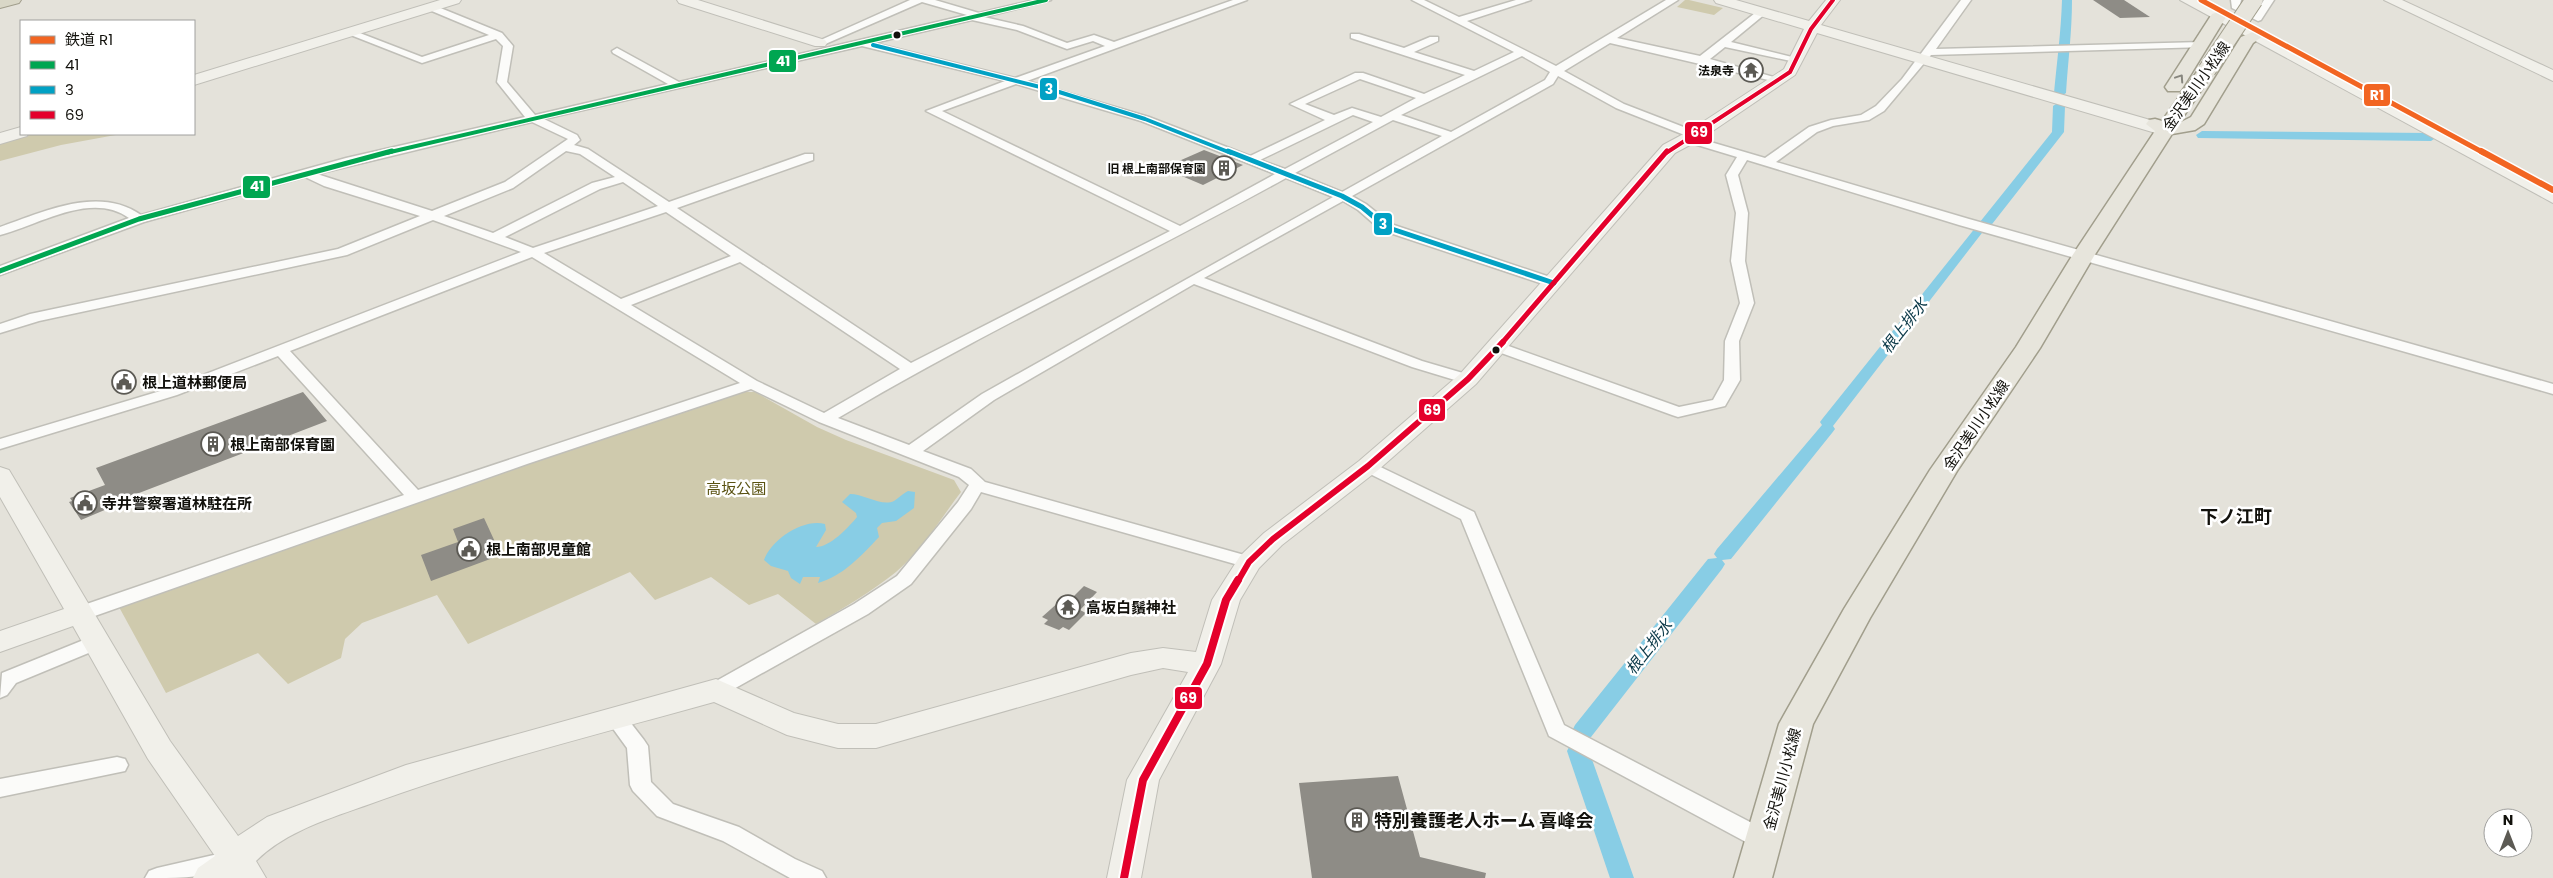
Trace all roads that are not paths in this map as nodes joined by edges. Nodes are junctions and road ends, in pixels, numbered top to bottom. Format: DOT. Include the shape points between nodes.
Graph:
graph roads {
  1 [pos="13,0"];
  2 [pos="454,0"];
  3 [pos="684,0"];
  4 [pos="918,0"];
  5 [pos="925,0"];
  6 [pos="1046,0"];
  7 [pos="1242,0"];
  8 [pos="1418,0"];
  9 [pos="1526,0"];
  10 [pos="1673,0"];
  11 [pos="1720,0"];
  12 [pos="1833,0"];
  13 [pos="1966,0"];
  14 [pos="2187,0"];
  15 [pos="2236,0"];
  16 [pos="2254,0"];
  17 [pos="2269,0"];
  18 [pos="2390,0"];
  19 [pos="0,3"];
  20 [pos="1437,4"];
  21 [pos="430,7"];
  22 [pos="1764,8"];
  23 [pos="974,16"];
  24 [pos="2218,17"];
  25 [pos="1460,20"];
  26 [pos="1813,27"];
  27 [pos="348,32"];
  28 [pos="498,35"];
  29 [pos="837,36"];
  30 [pos="1355,36"];
  31 [pos="2254,36"];
  32 [pos="1434,39"];
  33 [pos="1606,39"];
  34 [pos="861,42"];
  35 [pos="820,43"];
  36 [pos="1723,43"];
  37 [pos="1114,46"];
  38 [pos="617,51"];
  39 [pos="1404,52"];
  40 [pos="1522,52"];
  41 [pos="1925,56"];
  42 [pos="2205,58"];
  43 [pos="783,60"];
  44 [pos="1702,60"];
  45 [pos="1796,61"];
  46 [pos="1556,71"];
  47 [pos="1476,75"];
  48 [pos="2553,76"];
  49 [pos="195,80"];
  50 [pos="1015,81"];
  51 [pos="1777,81"];
  52 [pos="677,85"];
  53 [pos="1425,98"];
  54 [pos="2163,113"];
  55 [pos="532,118"];
  56 [pos="1334,119"];
  57 [pos="1387,119"];
  58 [pos="20,132"];
  59 [pos="1452,136"];
  60 [pos="1692,137"];
  61 [pos="0,139"];
  62 [pos="566,147"];
  63 [pos="809,157"];
  64 [pos="1743,157"];
  65 [pos="1251,160"];
  66 [pos="1767,163"];
  67 [pos="306,173"];
  68 [pos="1282,173"];
  69 [pos="624,178"];
  70 [pos="1342,196"];
  71 [pos="2553,198"];
  72 [pos="667,207"];
  73 [pos="433,216"];
  74 [pos="139,218"];
  75 [pos="1180,230"];
  76 [pos="0,231"];
  77 [pos="495,237"];
  78 [pos="533,252"];
  79 [pos="2084,256"];
  80 [pos="740,257"];
  81 [pos="0,271"];
  82 [pos="1193,279"];
  83 [pos="1554,283"];
  84 [pos="620,304"];
  85 [pos="0,329"];
  86 [pos="1498,347"];
  87 [pos="281,350"];
  88 [pos="910,369"];
  89 [pos="1468,379"];
  90 [pos="752,384"];
  91 [pos="2553,389"];
  92 [pos="825,419"];
  93 [pos="0,444"];
  94 [pos="910,452"];
  95 [pos="1368,466"];
  96 [pos="0,475"];
  97 [pos="977,485"];
  98 [pos="415,497"];
  99 [pos="1248,562"];
  100 [pos="82,613"];
  101 [pos="0,642"];
  102 [pos="96,642"];
  103 [pos="1207,664"];
  104 [pos="0,690"];
  105 [pos="716,690"];
  106 [pos="616,719"];
  107 [pos="117,765"];
  108 [pos="0,788"];
  109 [pos="1765,841"];
  110 [pos="243,868"];
  111 [pos="157,878"];
  112 [pos="210,878"];
  113 [pos="814,878"];
  114 [pos="1124,878"];
  115 [pos="1753,878"];
  1 -- 19 [label="highway"];
  2 -- 21 [label="street"];
  3 -- 35 [label="street"];
  4 -- 29 [label="street"];
  5 -- 23 [label="street"];
  6 -- 23 [label="street"];
  7 -- 37 [label="street"];
  8 -- 20 [label="street"];
  9 -- 25 [label="street"];
  10 -- 33 [label="street"];
  11 -- 22 [label="street"];
  12 -- 26 [label="street"];
  13 -- 41 [label="street"];
  14 -- 24 [label="street"];
  15 -- 17 [label="street" via="2235,6 2258,18"];
  16 -- 42 [label="main road, 金沢美川小松線, bridge"];
  18 -- 48 [label="street"];
  20 -- 25 [label="street"];
  21 -- 27 [label="street"];
  21 -- 28 [label="street"];
  22 -- 26 [label="street"];
  22 -- 36 [label="street"];
  23 -- 34 [label="street"];
  23 -- 37 [label="street" via="1020,28 1067,46 1094,38"];
  24 -- 31 [label="street"];
  24 -- 42 [label="main road"];
  25 -- 40 [label="street"];
  26 -- 41 [label="street"];
  26 -- 45 [label="street"];
  27 -- 28 [label="street" via="422,60"];
  27 -- 49 [label="street"];
  28 -- 55 [label="street" via="508,46 502,82"];
  29 -- 34 [label="street"];
  29 -- 35 [label="street"];
  30 -- 39 [label="street"];
  31 -- 54 [label="main road" via="2247,40 2192,126"];
  31 -- 71 [label="street"];
  32 -- 39 [label="street"];
  33 -- 44 [label="street"];
  33 -- 46 [label="street"];
  34 -- 43 [label="street"];
  34 -- 50 [label="street"];
  35 -- 43 [label="street"];
  36 -- 44 [label="street"];
  36 -- 45 [label="street"];
  37 -- 50 [label="street"];
  38 -- 52 [label="street"];
  39 -- 47 [label="street"];
  40 -- 46 [label="street"];
  40 -- 47 [label="street"];
  41 -- 42 [label="street"];
  41 -- 54 [label="street"];
  41 -- 66 [label="street" via="1886,102 1869,116 1829,124 1801,135"];
  42 -- 54 [label="main road, 金沢美川小松線"];
  43 -- 52 [label="street"];
  44 -- 51 [label="street"];
  45 -- 51 [label="street" via="1790,72"];
  46 -- 59 [label="street" via="1549,82"];
  46 -- 60 [label="street" via="1620,106"];
  47 -- 53 [label="street"];
  50 -- 65 [label="street" via="1145,119"];
  50 -- 75 [label="street" via="932,111"];
  51 -- 60 [label="street"];
  52 -- 55 [label="street"];
  53 -- 56 [label="street" via="1359,76 1296,104"];
  53 -- 57 [label="street"];
  54 -- 79 [label="main road, 金沢美川小松線"];
  55 -- 62 [label="street" via="573,137 574,140"];
  55 -- 67 [label="street" via="406,146"];
  56 -- 57 [label="street" via="1352,111"];
  56 -- 65 [label="street"];
  57 -- 59 [label="street"];
  57 -- 68 [label="street"];
  58 -- 61 [label="street"];
  59 -- 70 [label="street"];
  60 -- 64 [label="street"];
  60 -- 83 [label="street" via="1669,149"];
  62 -- 69 [label="street" via="584,152"];
  62 -- 73 [label="street" via="509,185"];
  63 -- 72 [label="street"];
  64 -- 66 [label="street"];
  64 -- 86 [label="street" via="1732,175 1742,213 1738,261 1746,303 1732,341 1732,380 1719,403 1678,412"];
  65 -- 68 [label="street"];
  66 -- 79 [label="street"];
  67 -- 73 [label="street"];
  67 -- 74 [label="street"];
  68 -- 70 [label="street"];
  68 -- 75 [label="street"];
  69 -- 72 [label="street"];
  69 -- 77 [label="street" via="596,186"];
  70 -- 82 [label="street"];
  70 -- 83 [label="street" via="1362,207 1386,227"];
  72 -- 78 [label="street"];
  72 -- 80 [label="street"];
  73 -- 77 [label="street"];
  73 -- 85 [label="street" via="334,254 35,316"];
  74 -- 76 [label="street" via="121,207 97,204 62,210"];
  74 -- 81 [label="street"];
  75 -- 88 [label="street"];
  77 -- 78 [label="street"];
  78 -- 84 [label="street"];
  78 -- 87 [label="street"];
  79 -- 91 [label="street"];
  79 -- 109 [label="main road, 金沢美川小松線" via="2028,348 1944,470 1887,562 1796,724"];
  80 -- 84 [label="street"];
  80 -- 88 [label="street"];
  82 -- 89 [label="street" via="1417,364"];
  82 -- 94 [label="street" via="988,397"];
  83 -- 86 [label="street"];
  84 -- 90 [label="street"];
  86 -- 89 [label="street"];
  87 -- 93 [label="street" via="172,392"];
  87 -- 98 [label="street"];
  88 -- 92 [label="street"];
  89 -- 95 [label="street"];
  90 -- 92 [label="street"];
  90 -- 98 [label="street"];
  92 -- 94 [label="street"];
  94 -- 97 [label="street" via="965,472"];
  95 -- 99 [label="street"];
  95 -- 109 [label="street" via="1468,516 1556,730"];
  96 -- 100 [label="street"];
  97 -- 99 [label="street"];
  97 -- 105 [label="street" via="965,505 904,580 860,609"];
  98 -- 100 [label="street"];
  99 -- 103 [label="street" via="1226,600"];
  100 -- 101 [label="street"];
  100 -- 102 [label="street"];
  102 -- 104 [label="street" via="9,678"];
  102 -- 110 [label="street" via="159,750"];
  103 -- 105 [label="street" via="1163,658 1131,664 876,736 838,736 787,723"];
  103 -- 114 [label="street" via="1143,780"];
  105 -- 106 [label="street"];
  106 -- 110 [label="street" via="417,774 336,803 279,826 256,840"];
  106 -- 113 [label="street" via="637,746 641,785 664,810 731,834"];
  107 -- 108 [label="street"];
  109 -- 115 [label="main road, 金沢美川小松線"];
  110 -- 111 [label="street"];
  110 -- 112 [label="street"];
}
